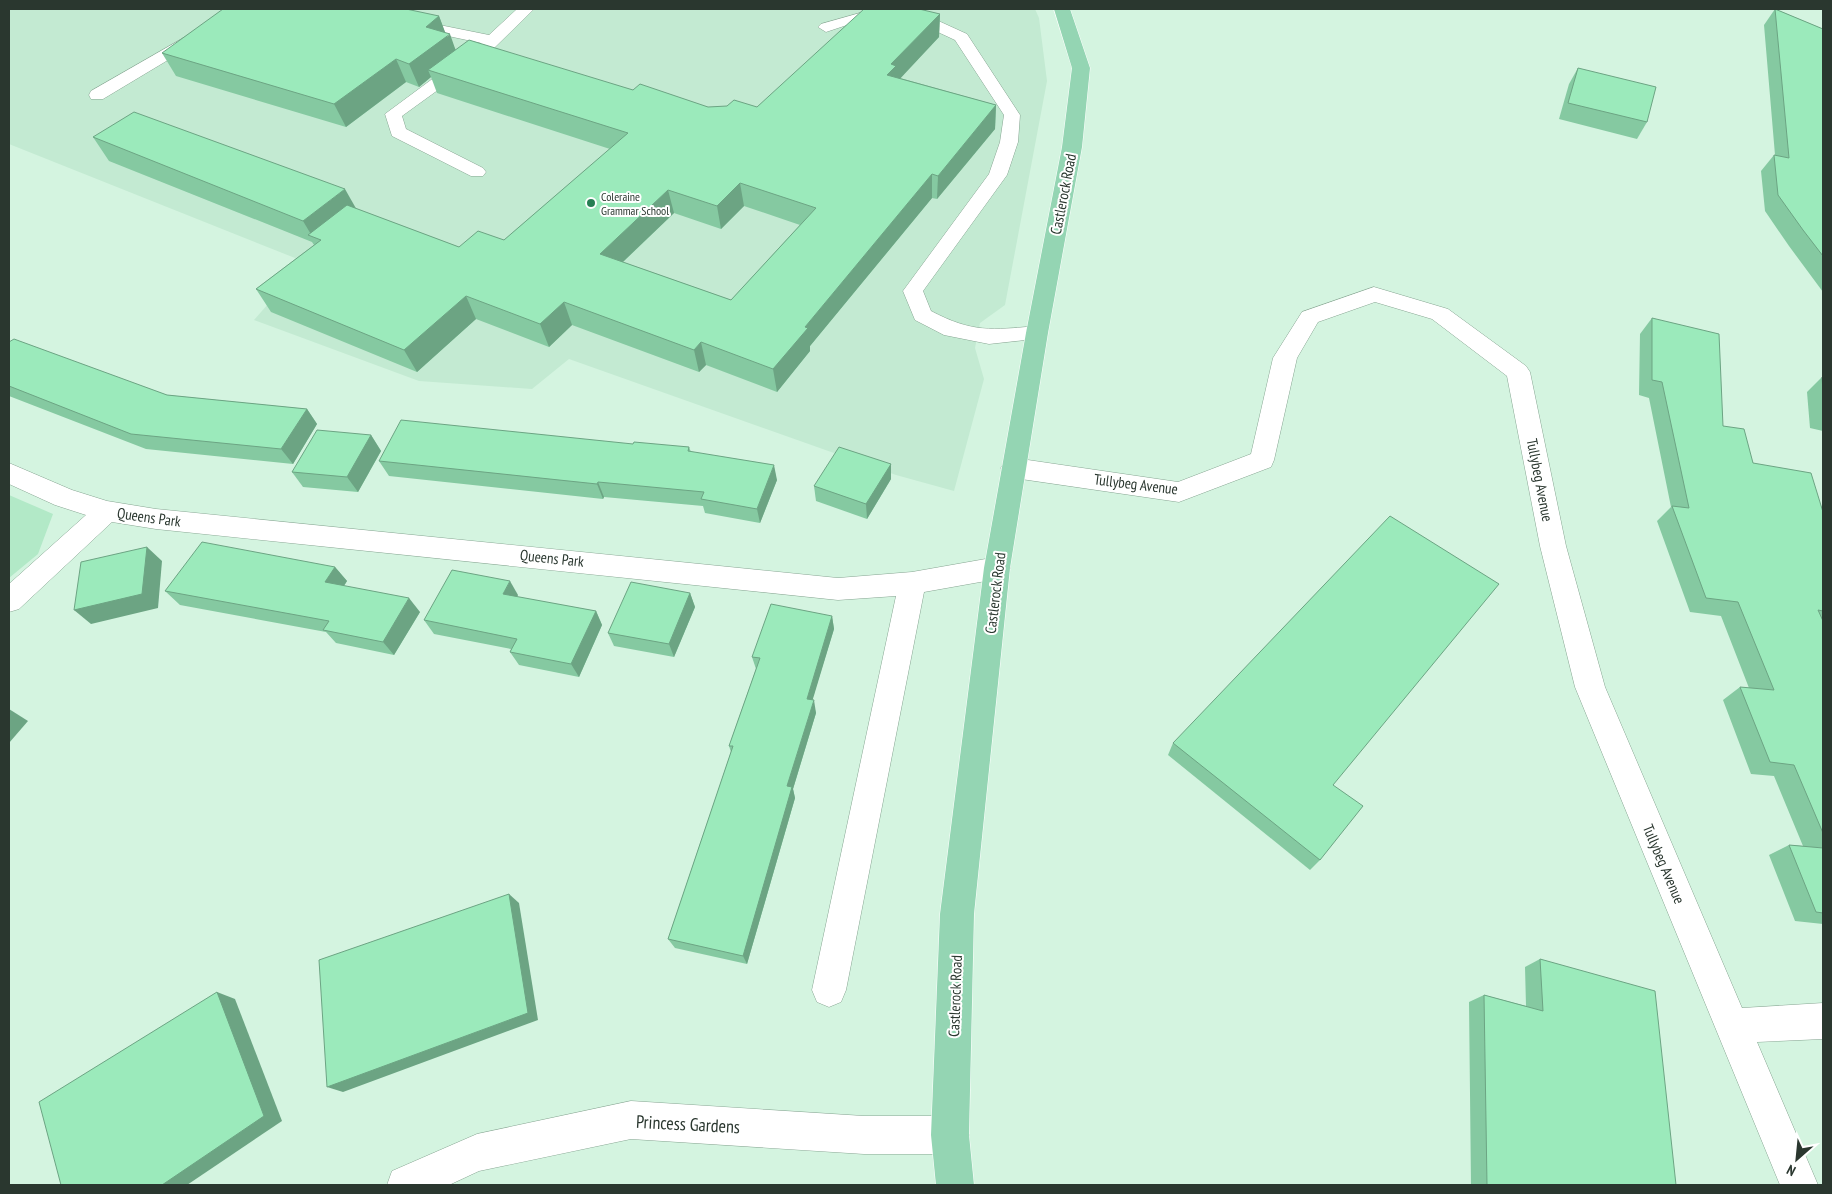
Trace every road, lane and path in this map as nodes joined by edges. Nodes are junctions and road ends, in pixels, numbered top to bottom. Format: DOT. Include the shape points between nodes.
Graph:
graph roads {
  1 [pos="245,9"];
  2 [pos="376,9"];
  3 [pos="526,9"];
  4 [pos="1062,9"];
  5 [pos="826,27"];
  6 [pos="492,48"];
  7 [pos="97,95"];
  8 [pos="477,172"];
  9 [pos="1037,333"];
  10 [pos="1014,468"];
  11 [pos="9,473"];
  12 [pos="107,511"];
  13 [pos="997,568"];
  14 [pos="912,583"];
  15 [pos="9,602"];
  16 [pos="829,990"];
  17 [pos="1823,1021"];
  18 [pos="1731,1026"];
  19 [pos="950,1135"];
  20 [pos="406,1185"];
  21 [pos="955,1185"];
  22 [pos="1800,1185"];
  1 -- 7 [label="lane"];
  2 -- 6 [label="lane" via="378,17"];
  3 -- 6 [label="lane"];
  4 -- 9 [label="main road, Castlerock Road" via="1081,68 1072,147"];
  5 -- 9 [label="lane" via="888,11 916,16 961,37 1012,115 1009,142 998,175 913,291 922,316 951,330 989,337"];
  6 -- 8 [label="lane" via="393,114 398,132"];
  9 -- 10 [label="main road, Castlerock Road"];
  10 -- 13 [label="main road, Castlerock Road"];
  10 -- 18 [label="street, Tullybeg Avenue" via="1179,492 1262,460 1285,358 1310,317 1374,294 1440,314 1518,372 1553,546 1590,687"];
  11 -- 12 [label="street, Queens Park" via="64,498"];
  12 -- 14 [label="street, Queens Park" via="156,519 838,589"];
  12 -- 15 [label="street, Queens Park"];
  13 -- 14 [label="street, Queens Park"];
  13 -- 19 [label="main road, Castlerock Road" via="957,914"];
  14 -- 16 [label="street"];
  17 -- 18 [label="street"];
  18 -- 22 [label="street, Tullybeg Avenue"];
  19 -- 20 [label="street, Princess Gardens" via="864,1134 631,1120 477,1153"];
  19 -- 21 [label="main road, Castlerock Road"];
}
